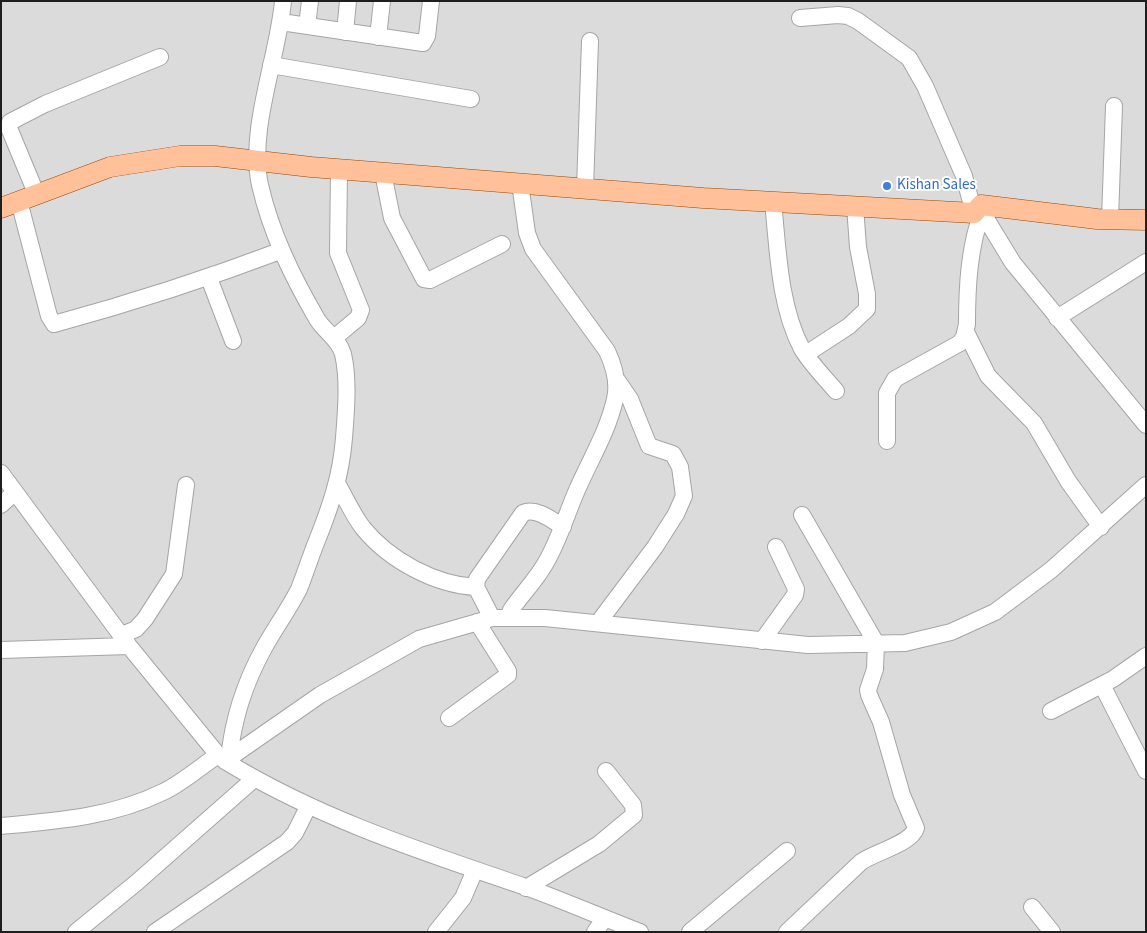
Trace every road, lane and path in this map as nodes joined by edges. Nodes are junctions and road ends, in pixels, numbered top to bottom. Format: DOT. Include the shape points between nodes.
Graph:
graph roads {
  1 [pos="283,1"];
  2 [pos="310,1"];
  3 [pos="348,1"];
  4 [pos="382,1"];
  5 [pos="431,1"];
  6 [pos="800,18"];
  7 [pos="281,22"];
  8 [pos="307,26"];
  9 [pos="345,32"];
  10 [pos="378,37"];
  11 [pos="590,41"];
  12 [pos="160,57"];
  13 [pos="271,64"];
  14 [pos="471,99"];
  15 [pos="1114,106"];
  16 [pos="257,161"];
  17 [pos="339,170"];
  18 [pos="383,173"];
  19 [pos="520,184"];
  20 [pos="585,189"];
  21 [pos="19,200"];
  22 [pos="773,202"];
  23 [pos="855,206"];
  24 [pos="979,209"];
  25 [pos="1110,219"];
  26 [pos="1146,220"];
  27 [pos="502,244"];
  28 [pos="280,251"];
  29 [pos="1146,262"];
  30 [pos="209,278"];
  31 [pos="1057,318"];
  32 [pos="966,332"];
  33 [pos="334,338"];
  34 [pos="233,341"];
  35 [pos="806,354"];
  36 [pos="617,380"];
  37 [pos="836,391"];
  38 [pos="1146,425"];
  39 [pos="887,441"];
  40 [pos="1,473"];
  41 [pos="186,485"];
  42 [pos="338,485"];
  43 [pos="1146,485"];
  44 [pos="15,492"];
  45 [pos="1,505"];
  46 [pos="802,515"];
  47 [pos="562,527"];
  48 [pos="1101,527"];
  49 [pos="776,547"];
  50 [pos="476,587"];
  51 [pos="492,619"];
  52 [pos="598,623"];
  53 [pos="125,641"];
  54 [pos="762,641"];
  55 [pos="876,643"];
  56 [pos="1,650"];
  57 [pos="1146,656"];
  58 [pos="1102,684"];
  59 [pos="1051,710"];
  60 [pos="449,718"];
  61 [pos="224,759"];
  62 [pos="606,771"];
  63 [pos="1146,771"];
  64 [pos="254,779"];
  65 [pos="308,807"];
  66 [pos="1,826"];
  67 [pos="787,851"];
  68 [pos="475,870"];
  69 [pos="526,888"];
  70 [pos="1032,907"];
  71 [pos="605,918"];
  72 [pos="76,932"];
  73 [pos="155,932"];
  74 [pos="436,932"];
  75 [pos="595,932"];
  76 [pos="640,932"];
  77 [pos="690,932"];
  78 [pos="788,932"];
  79 [pos="1052,932"];
  1 -- 7 [label="street"];
  2 -- 8 [label="street"];
  3 -- 9 [label="street"];
  4 -- 10 [label="street"];
  5 -- 10 [label="street" via="427,36 423,43"];
  6 -- 24 [label="street" via="848,16 909,58 925,86"];
  7 -- 8 [label="street"];
  7 -- 13 [label="street"];
  8 -- 9 [label="street"];
  9 -- 10 [label="street"];
  11 -- 20 [label="street"];
  12 -- 21 [label="street" via="45,104 10,122"];
  13 -- 14 [label="street"];
  13 -- 16 [label="street"];
  15 -- 25 [label="street"];
  16 -- 17 [label="main road"];
  16 -- 21 [label="main road" via="215,156 157,158 110,167"];
  16 -- 28 [label="street" via="260,185"];
  17 -- 18 [label="main road"];
  17 -- 33 [label="street" via="338,253 361,310 358,318"];
  18 -- 19 [label="main road"];
  18 -- 27 [label="street" via="392,218 424,279 435,278"];
  19 -- 20 [label="main road"];
  19 -- 36 [label="street" via="527,233 534,249 607,351"];
  20 -- 22 [label="main road"];
  21 -- 30 [label="street" via="52,323"];
  22 -- 23 [label="main road"];
  22 -- 35 [label="street" via="787,304"];
  23 -- 24 [label="main road"];
  23 -- 35 [label="street" via="867,309 849,326"];
  24 -- 25 [label="main road"];
  24 -- 31 [label="street" via="1013,263"];
  24 -- 32 [label="street"];
  25 -- 26 [label="main road"];
  28 -- 30 [label="street"];
  28 -- 33 [label="street" via="320,324"];
  29 -- 31 [label="street"];
  30 -- 34 [label="street"];
  31 -- 38 [label="street"];
  32 -- 39 [label="street" via="960,343 895,379 887,393"];
  32 -- 48 [label="street" via="988,376 1034,423 1068,481"];
  33 -- 42 [label="street" via="343,353 346,375 344,438"];
  35 -- 37 [label="street"];
  36 -- 47 [label="street" via="616,398 607,426"];
  36 -- 52 [label="street" via="630,399 649,446 669,452 677,460 684,496 655,547"];
  40 -- 44 [label="street"];
  41 -- 53 [label="street" via="174,574 145,619"];
  42 -- 50 [label="street" via="362,526 389,553 443,580"];
  42 -- 61 [label="street" via="298,589 243,690"];
  43 -- 48 [label="street"];
  44 -- 45 [label="street"];
  44 -- 53 [label="street"];
  46 -- 55 [label="street"];
  47 -- 50 [label="street" via="538,513 523,513 481,572"];
  47 -- 51 [label="street" via="544,566 515,604"];
  48 -- 55 [label="street" via="995,612 951,632 904,643"];
  49 -- 54 [label="street" via="796,589"];
  50 -- 51 [label="street"];
  51 -- 52 [label="street" via="545,618"];
  51 -- 60 [label="street" via="508,675"];
  51 -- 61 [label="street" via="419,639 320,695"];
  52 -- 54 [label="street"];
  53 -- 56 [label="street"];
  53 -- 61 [label="street"];
  54 -- 55 [label="street" via="808,645"];
  55 -- 78 [label="street" via="869,695 881,722 915,830 904,840 861,862"];
  57 -- 58 [label="street"];
  58 -- 59 [label="street"];
  58 -- 63 [label="street"];
  61 -- 64 [label="street"];
  61 -- 66 [label="street" via="165,791 122,809 76,818"];
  62 -- 69 [label="street" via="633,805 634,815 599,844"];
  64 -- 65 [label="street"];
  64 -- 72 [label="street"];
  65 -- 68 [label="street" via="359,829"];
  65 -- 73 [label="street" via="287,842"];
  67 -- 77 [label="street"];
  68 -- 69 [label="street"];
  68 -- 74 [label="street" via="463,898"];
  69 -- 71 [label="street"];
  70 -- 79 [label="street"];
  71 -- 75 [label="street"];
  71 -- 76 [label="street"];
}
